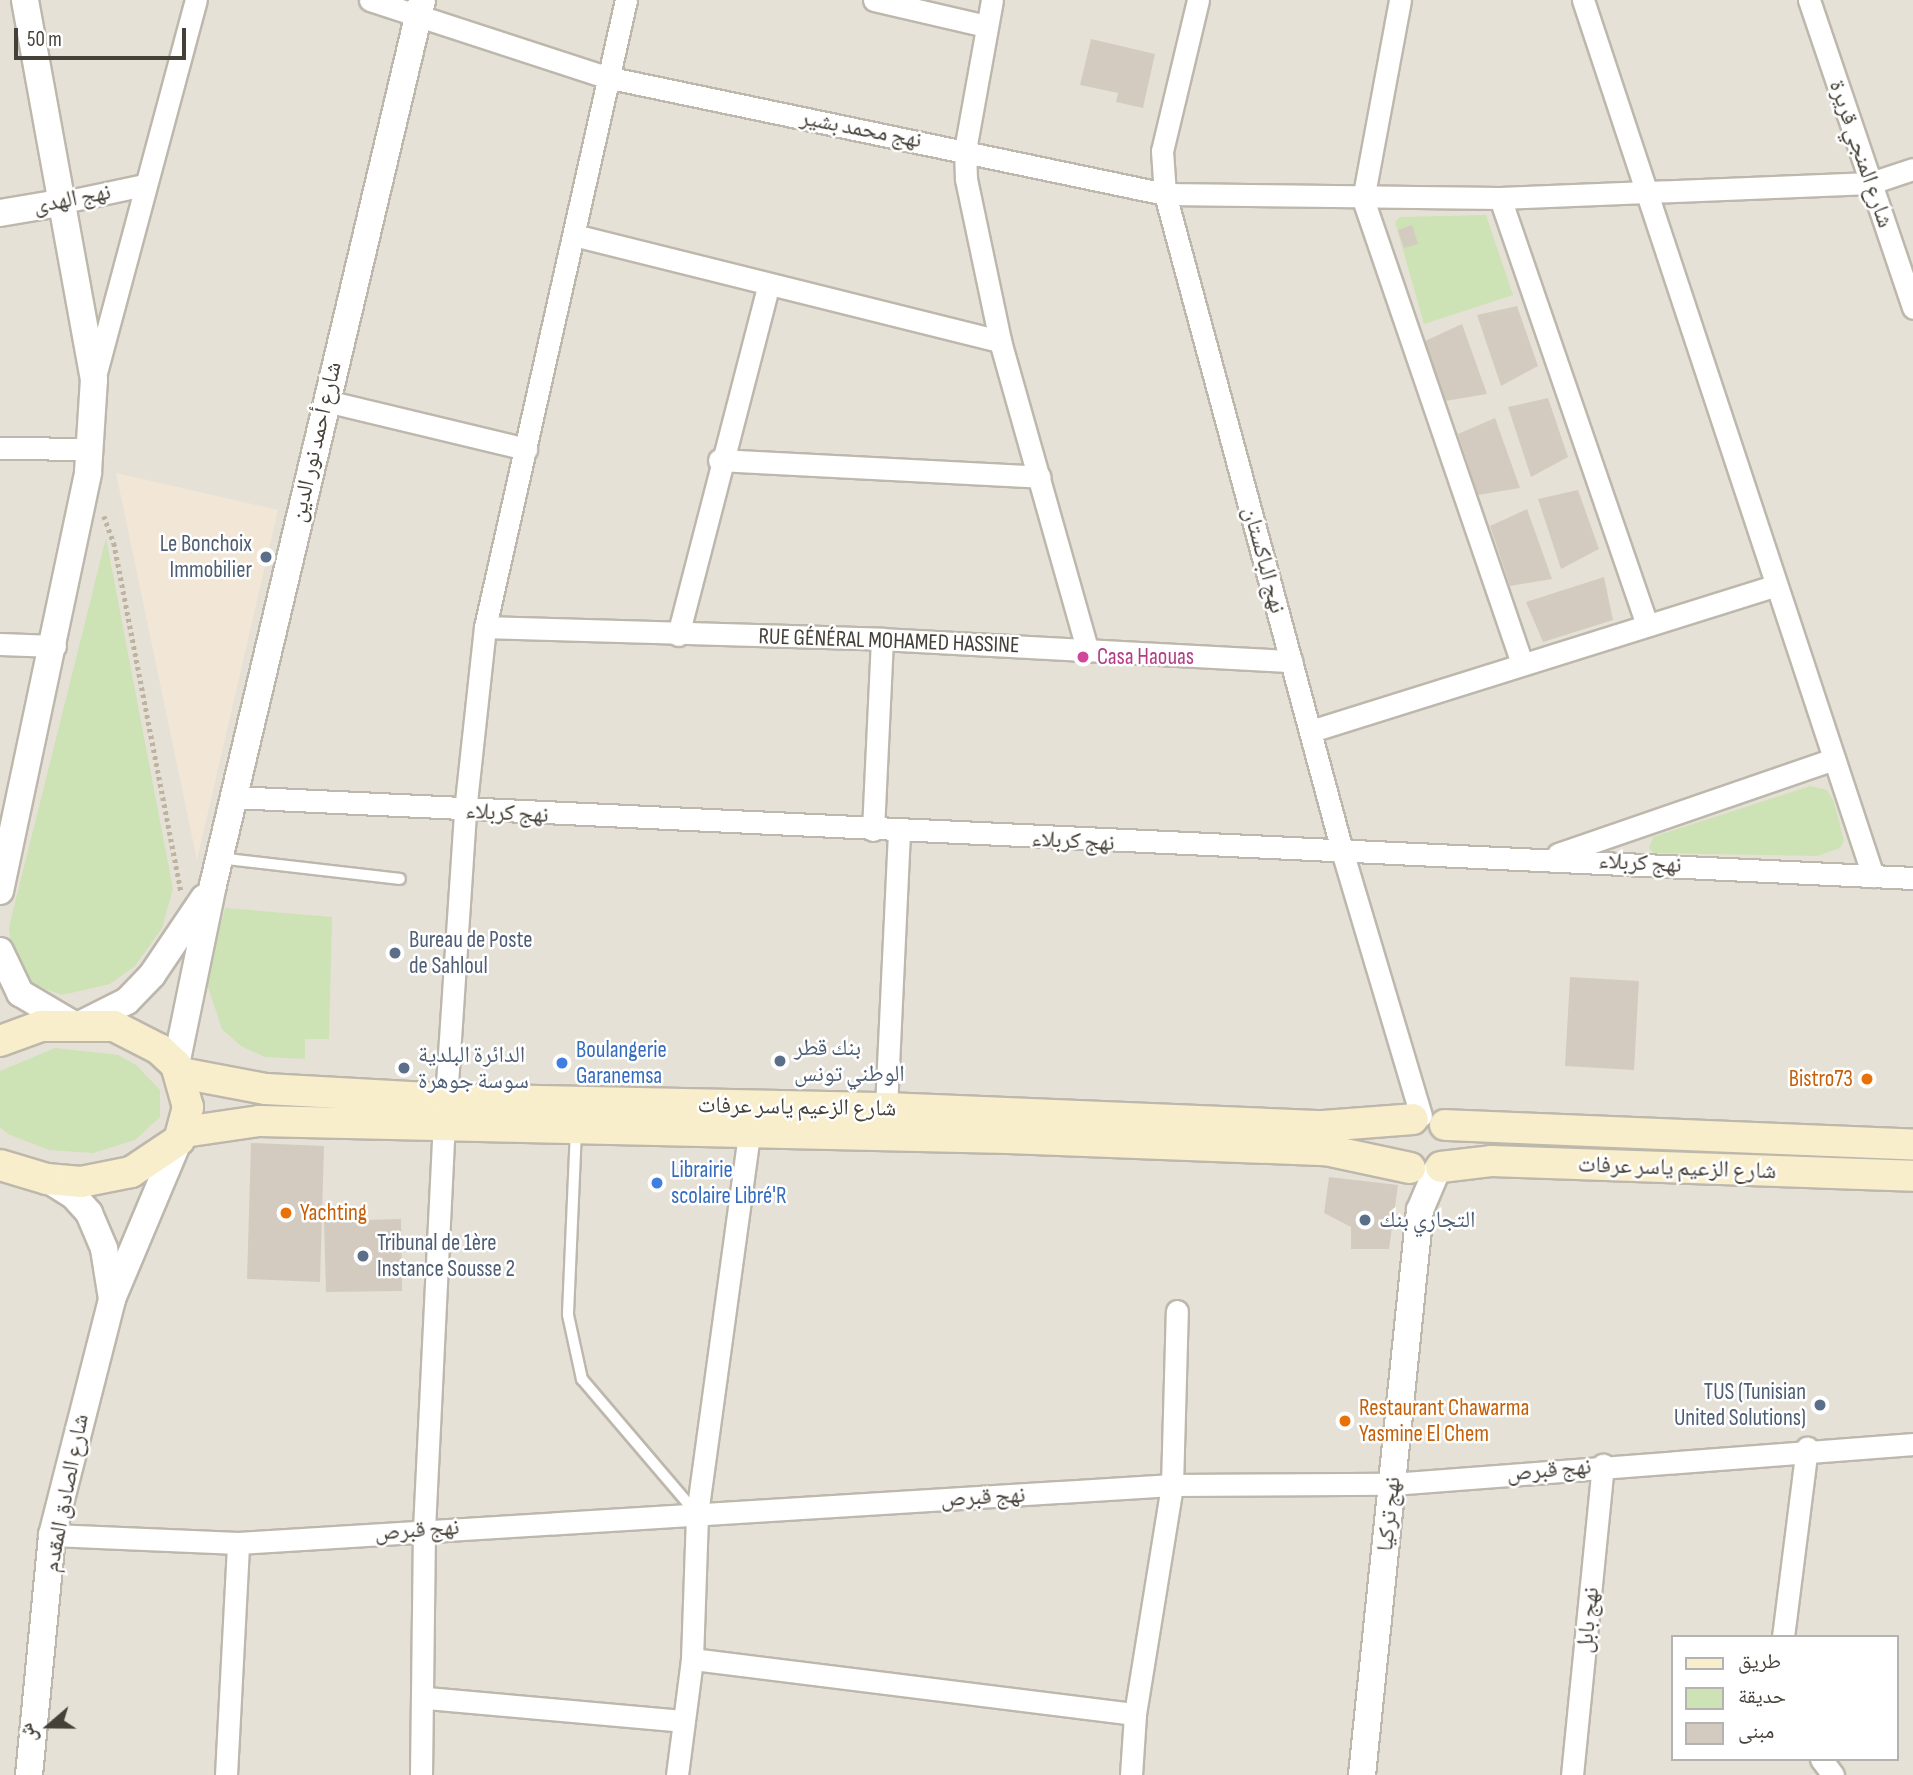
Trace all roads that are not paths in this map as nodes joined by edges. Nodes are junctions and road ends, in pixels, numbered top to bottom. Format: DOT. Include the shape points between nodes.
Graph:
graph roads {
  1 [pos="26,0"];
  2 [pos="196,0"];
  3 [pos="370,0"];
  4 [pos="626,0"];
  5 [pos="874,0"];
  6 [pos="992,0"];
  7 [pos="1198,0"];
  8 [pos="1400,0"];
  9 [pos="1583,0"];
  10 [pos="1809,0"];
  11 [pos="420,9"];
  12 [pos="986,26"];
  13 [pos="606,77"];
  14 [pos="965,150"];
  15 [pos="1913,169"];
  16 [pos="1871,183"];
  17 [pos="144,185"];
  18 [pos="1647,193"];
  19 [pos="1165,194"];
  20 [pos="1500,198"];
  21 [pos="1363,199"];
  22 [pos="59,202"];
  23 [pos="0,213"];
  24 [pos="578,236"];
  25 [pos="768,286"];
  26 [pos="1913,308"];
  27 [pos="1000,341"];
  28 [pos="94,380"];
  29 [pos="326,401"];
  30 [pos="0,447"];
  31 [pos="526,449"];
  32 [pos="719,460"];
  33 [pos="88,461"];
  34 [pos="1040,477"];
  35 [pos="1776,585"];
  36 [pos="1646,623"];
  37 [pos="485,627"];
  38 [pos="678,635"];
  39 [pos="882,639"];
  40 [pos="0,644"];
  41 [pos="55,646"];
  42 [pos="1087,648"];
  43 [pos="1291,661"];
  44 [pos="1522,663"];
  45 [pos="1311,731"];
  46 [pos="1834,759"];
  47 [pos="233,797"];
  48 [pos="465,811"];
  49 [pos="873,830"];
  50 [pos="899,831"];
  51 [pos="7,833"];
  52 [pos="1343,854"];
  53 [pos="1548,857"];
  54 [pos="219,858"];
  55 [pos="1873,876"];
  56 [pos="1913,878"];
  57 [pos="400,879"];
  58 [pos="213,885"];
  59 [pos="0,891"];
  60 [pos="0,951"];
  61 [pos="77,1023"];
  62 [pos="0,1041"];
  63 [pos="179,1069"];
  64 [pos="886,1108"];
  65 [pos="445,1113"];
  66 [pos="1427,1120"];
  67 [pos="576,1130"];
  68 [pos="749,1134"];
  69 [pos="181,1136"];
  70 [pos="1913,1145"];
  71 [pos="1425,1169"];
  72 [pos="3,1171"];
  73 [pos="1913,1176"];
  74 [pos="47,1180"];
  75 [pos="112,1299"];
  76 [pos="1177,1311"];
  77 [pos="1913,1444"];
  78 [pos="1807,1448"];
  79 [pos="1604,1465"];
  80 [pos="1392,1484"];
  81 [pos="1172,1485"];
  82 [pos="697,1514"];
  83 [pos="424,1529"];
  84 [pos="52,1535"];
  85 [pos="238,1543"];
  86 [pos="1783,1635"];
  87 [pos="692,1659"];
  88 [pos="426,1698"];
  89 [pos="1135,1714"];
  90 [pos="683,1721"];
  91 [pos="29,1775"];
  92 [pos="226,1775"];
  93 [pos="421,1775"];
  94 [pos="677,1775"];
  95 [pos="1131,1775"];
  96 [pos="1362,1775"];
  97 [pos="1572,1775"];
  1 -- 22 [label="street"];
  2 -- 17 [label="street"];
  3 -- 11 [label="street, نهج محمد بشير"];
  4 -- 13 [label="street"];
  5 -- 12 [label="street"];
  6 -- 12 [label="street"];
  7 -- 19 [label="street, نهج الباكستان" via="1162,151"];
  8 -- 21 [label="street"];
  9 -- 18 [label="street"];
  10 -- 16 [label="street, شارع المنجي قريرة"];
  11 -- 13 [label="street, نهج محمد بشير"];
  11 -- 29 [label="street, شارع أحمد نور الدين"];
  12 -- 14 [label="street"];
  13 -- 14 [label="street, نهج محمد بشير"];
  13 -- 24 [label="street"];
  14 -- 19 [label="street, نهج محمد بشير"];
  14 -- 27 [label="street"];
  15 -- 16 [label="street, نهج محمد بشير"];
  16 -- 18 [label="street, نهج محمد بشير"];
  16 -- 26 [label="street, شارع المنجي قريرة"];
  17 -- 22 [label="street, نهج الهدى"];
  17 -- 28 [label="street" via="124,280"];
  18 -- 20 [label="street, نهج محمد بشير"];
  18 -- 35 [label="street"];
  19 -- 21 [label="street, نهج محمد بشير"];
  19 -- 43 [label="street, نهج الباكستان"];
  20 -- 21 [label="street, نهج محمد بشير"];
  20 -- 36 [label="street"];
  21 -- 44 [label="street"];
  22 -- 23 [label="street, نهج الهدى"];
  22 -- 28 [label="street"];
  24 -- 25 [label="street"];
  24 -- 31 [label="street"];
  25 -- 27 [label="street"];
  25 -- 32 [label="street"];
  27 -- 34 [label="street"];
  28 -- 33 [label="street"];
  29 -- 31 [label="street"];
  29 -- 47 [label="street, شارع أحمد نور الدين"];
  30 -- 33 [label="street"];
  31 -- 37 [label="street"];
  32 -- 34 [label="street"];
  32 -- 38 [label="street"];
  33 -- 41 [label="street"];
  34 -- 42 [label="street"];
  35 -- 36 [label="street"];
  35 -- 46 [label="street"];
  36 -- 44 [label="street"];
  37 -- 38 [label="street, RUE GÉNÉRAL MOHAMED HASSINE"];
  37 -- 48 [label="street"];
  38 -- 39 [label="street, RUE GÉNÉRAL MOHAMED HASSINE"];
  39 -- 42 [label="street, RUE GÉNÉRAL MOHAMED HASSINE"];
  39 -- 49 [label="street"];
  40 -- 41 [label="street"];
  41 -- 51 [label="street"];
  42 -- 43 [label="street, RUE GÉNÉRAL MOHAMED HASSINE"];
  43 -- 45 [label="street, نهج الباكستان"];
  44 -- 45 [label="street"];
  45 -- 52 [label="street, نهج الباكستان"];
  46 -- 53 [label="street"];
  46 -- 55 [label="street"];
  47 -- 48 [label="street, نهج كربلاء"];
  47 -- 54 [label="street, شارع أحمد نور الدين"];
  48 -- 49 [label="street, نهج كربلاء"];
  48 -- 65 [label="street"];
  49 -- 50 [label="street, نهج كربلاء"];
  50 -- 52 [label="street, نهج كربلاء"];
  50 -- 64 [label="street"];
  51 -- 59 [label="street"];
  52 -- 53 [label="street, نهج كربلاء"];
  52 -- 66 [label="street, نهج الباكستان"];
  53 -- 55 [label="street, نهج كربلاء"];
  54 -- 57 [label="lane"];
  54 -- 58 [label="street, شارع أحمد نور الدين"];
  55 -- 56 [label="street, نهج كربلاء"];
  58 -- 61 [label="street, شارع أحمد نور الدين" via="127,1001"];
  58 -- 63 [label="street, شارع أحمد نور الدين"];
  60 -- 61 [label="street" via="20,993"];
  61 -- 62 [label="main road" via="19,1031"];
  61 -- 63 [label="main road" via="138,1035"];
  63 -- 65 [label="main road, شارع الزعيم ياسر عرفات" via="266,1089"];
  63 -- 69 [label="main road" via="188,1107"];
  64 -- 65 [label="main road, شارع الزعيم ياسر عرفات"];
  64 -- 66 [label="main road, شارع الزعيم ياسر عرفات" via="1323,1126"];
  65 -- 67 [label="main road, شارع الزعيم ياسر عرفات"];
  65 -- 69 [label="main road, شارع الزعيم ياسر عرفات" via="259,1121"];
  65 -- 83 [label="street"];
  66 -- 70 [label="main road, شارع الزعيم ياسر عرفات"];
  66 -- 71 [label="main road" via="1452,1152"];
  66 -- 71 [label="main road" via="1397,1138 1399,1155"];
  67 -- 68 [label="main road, شارع الزعيم ياسر عرفات"];
  67 -- 82 [label="lane" via="568,1315 582,1379"];
  68 -- 71 [label="main road, شارع الزعيم ياسر عرفات" via="1326,1150"];
  68 -- 82 [label="street"];
  69 -- 74 [label="main road" via="155,1160 111,1178"];
  69 -- 75 [label="street, شارع الصادق المقدم"];
  71 -- 73 [label="main road, شارع الزعيم ياسر عرفات" via="1492,1161"];
  71 -- 80 [label="street, نهج تركيا"];
  72 -- 74 [label="main road"];
  74 -- 75 [label="street, شارع الصادق المقدم" via="74,1195 89,1213 104,1249"];
  75 -- 84 [label="street, شارع الصادق المقدم"];
  76 -- 81 [label="street"];
  77 -- 78 [label="street, نهج قبرص"];
  78 -- 79 [label="street, نهج قبرص"];
  78 -- 86 [label="street"];
  79 -- 80 [label="street, نهج قبرص"];
  79 -- 97 [label="street, نهج بابل"];
  80 -- 81 [label="street, نهج قبرص"];
  80 -- 96 [label="street, نهج تركيا"];
  81 -- 82 [label="street, نهج قبرص"];
  81 -- 89 [label="street"];
  82 -- 83 [label="street, نهج قبرص"];
  82 -- 87 [label="street"];
  83 -- 85 [label="street, نهج قبرص"];
  83 -- 88 [label="street"];
  84 -- 85 [label="street, نهج قبرص"];
  84 -- 91 [label="street, شارع الصادق المقدم"];
  85 -- 92 [label="street"];
  87 -- 89 [label="street"];
  87 -- 90 [label="street"];
  88 -- 90 [label="street"];
  88 -- 93 [label="street"];
  89 -- 95 [label="street"];
  90 -- 94 [label="street"];
}
